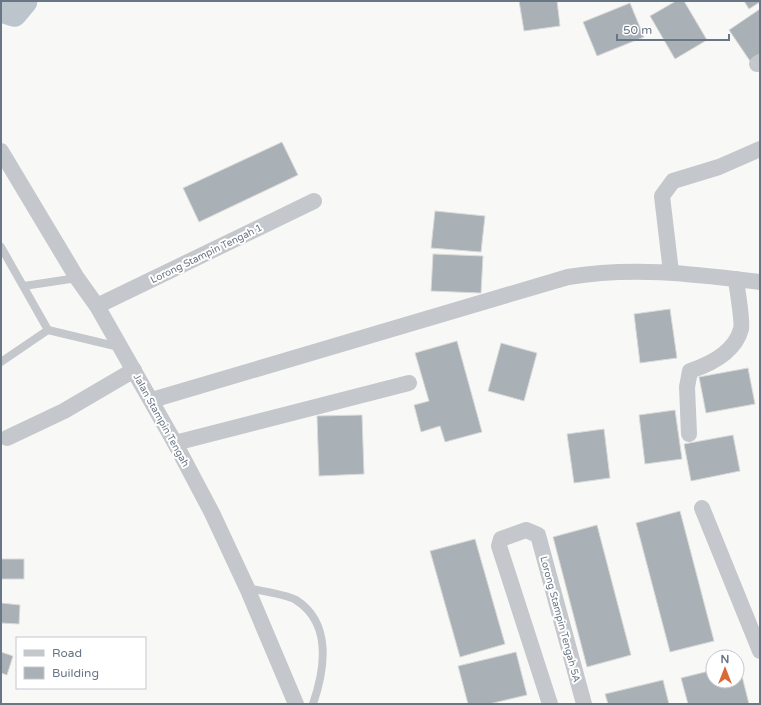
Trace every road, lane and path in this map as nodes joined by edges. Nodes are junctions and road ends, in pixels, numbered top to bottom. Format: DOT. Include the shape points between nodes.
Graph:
graph roads {
  1 [pos="760,149"];
  2 [pos="1,151"];
  3 [pos="314,201"];
  4 [pos="1,247"];
  5 [pos="671,272"];
  6 [pos="77,278"];
  7 [pos="736,279"];
  8 [pos="760,282"];
  9 [pos="24,286"];
  10 [pos="97,306"];
  11 [pos="48,330"];
  12 [pos="122,348"];
  13 [pos="1,362"];
  14 [pos="134,370"];
  15 [pos="409,383"];
  16 [pos="152,400"];
  17 [pos="689,434"];
  18 [pos="6,438"];
  19 [pos="175,443"];
  20 [pos="702,508"];
  21 [pos="247,588"];
  22 [pos="760,651"];
  23 [pos="296,704"];
  24 [pos="313,704"];
  25 [pos="550,704"];
  26 [pos="584,704"];
  1 -- 5 [label="street" via="719,167 673,181 662,196"];
  2 -- 6 [label="street, Jalan Stampin Tengah"];
  3 -- 10 [label="street, Lorong Stampin Tengah 1"];
  4 -- 9 [label="lane"];
  5 -- 7 [label="street"];
  5 -- 16 [label="street" via="600,272 568,277"];
  6 -- 9 [label="lane"];
  6 -- 10 [label="street, Jalan Stampin Tengah"];
  7 -- 8 [label="street"];
  7 -- 17 [label="street" via="742,328 733,347 708,365 690,371 687,387"];
  9 -- 11 [label="lane"];
  10 -- 12 [label="street, Jalan Stampin Tengah"];
  11 -- 12 [label="lane"];
  11 -- 13 [label="lane"];
  12 -- 14 [label="street, Jalan Stampin Tengah"];
  14 -- 16 [label="street, Jalan Stampin Tengah"];
  14 -- 18 [label="street" via="64,411"];
  15 -- 19 [label="street"];
  16 -- 19 [label="street, Jalan Stampin Tengah"];
  19 -- 21 [label="street, Jalan Stampin Tengah" via="212,513"];
  20 -- 22 [label="street"];
  21 -- 23 [label="street, Jalan Stampin Tengah"];
  21 -- 24 [label="lane" via="295,599 314,618 322,638 323,655 320,684"];
  25 -- 26 [label="street, Lorong Stampin Tengah 5A" via="499,546 501,539 526,530 538,535"];
}
